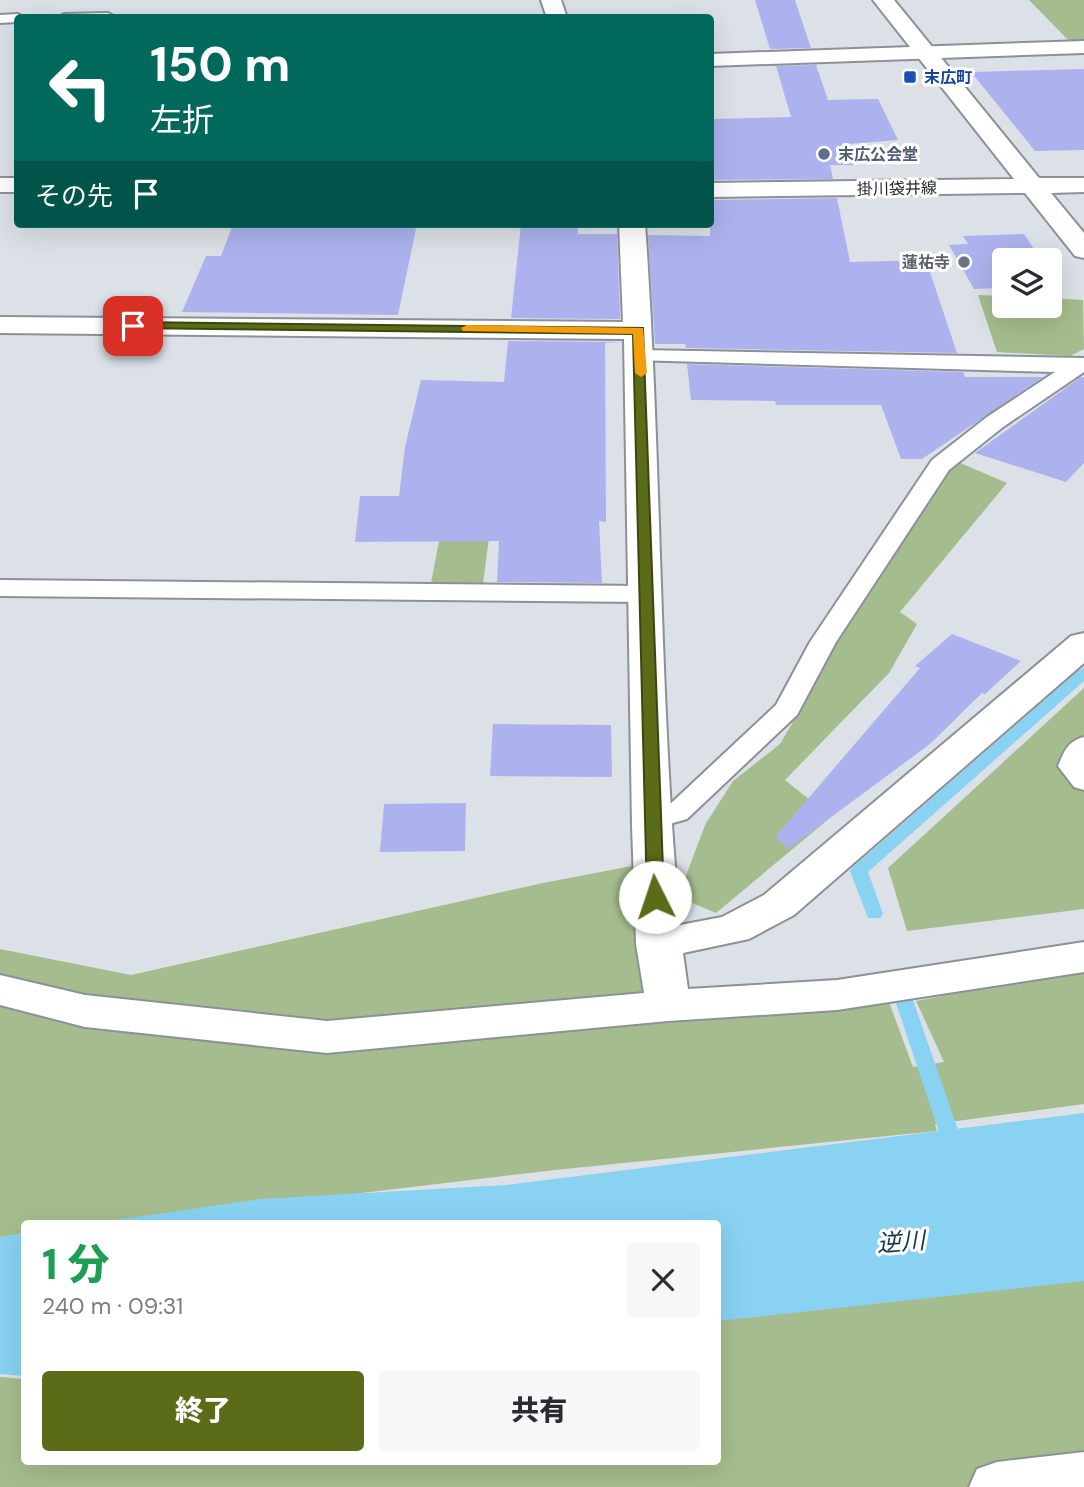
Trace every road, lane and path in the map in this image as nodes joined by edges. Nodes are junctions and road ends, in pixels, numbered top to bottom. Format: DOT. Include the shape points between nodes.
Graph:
graph roads {
  1 [pos="883,0"];
  2 [pos="1084,47"];
  3 [pos="926,52"];
  4 [pos="714,60"];
  5 [pos="1084,185"];
  6 [pos="1032,186"];
  7 [pos="714,190"];
  8 [pos="632,228"];
  9 [pos="1084,250"];
  10 [pos="0,325"];
  11 [pos="640,344"];
  12 [pos="1081,364"];
  13 [pos="0,588"];
  14 [pos="645,594"];
  15 [pos="1084,644"];
  16 [pos="1084,745"];
  17 [pos="1084,781"];
  18 [pos="652,820"];
  19 [pos="659,944"];
  20 [pos="1084,957"];
  21 [pos="0,989"];
  22 [pos="668,1006"];
  23 [pos="1084,1476"];
  24 [pos="997,1487"];
  1 -- 3 [label="street"];
  2 -- 3 [label="street"];
  3 -- 4 [label="street"];
  3 -- 6 [label="street"];
  5 -- 6 [label="street, 掛川袋井線"];
  6 -- 7 [label="street, 掛川袋井線"];
  6 -- 9 [label="street"];
  8 -- 11 [label="street"];
  10 -- 11 [label="street"];
  11 -- 12 [label="lane"];
  11 -- 14 [label="street"];
  12 -- 18 [label="lane" via="940,465 823,642 787,709 677,813"];
  13 -- 14 [label="lane"];
  14 -- 18 [label="street"];
  15 -- 19 [label="street" via="779,905 734,929"];
  16 -- 17 [label="lane" via="1072,766"];
  18 -- 19 [label="street"];
  19 -- 22 [label="street"];
  20 -- 22 [label="street" via="836,995"];
  21 -- 22 [label="street" via="85,1011 327,1037"];
  23 -- 24 [label="street"];
}
